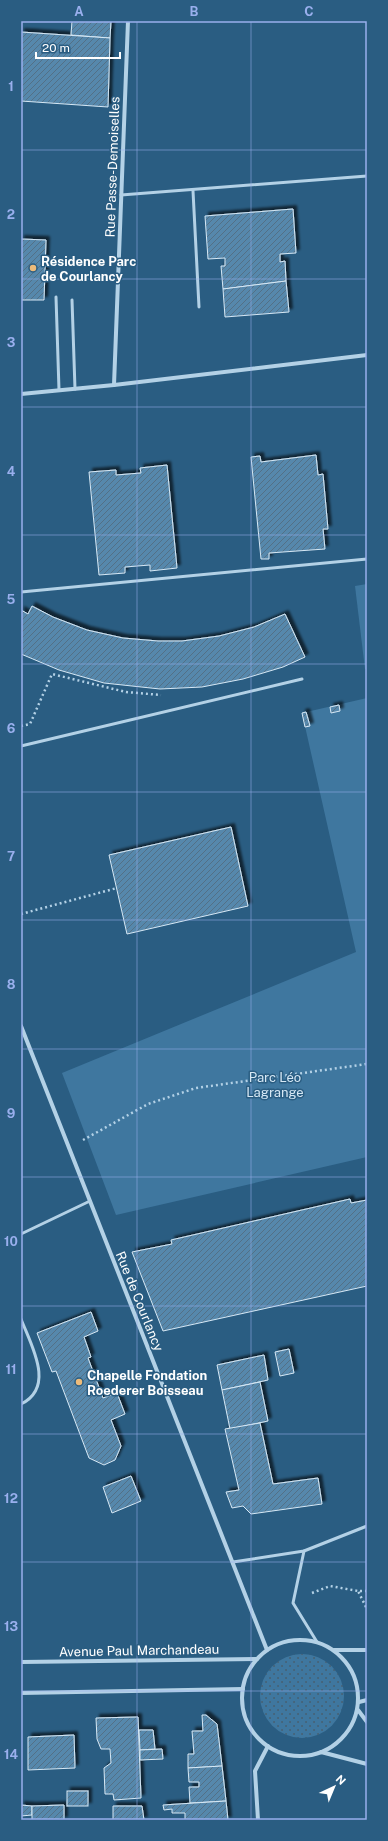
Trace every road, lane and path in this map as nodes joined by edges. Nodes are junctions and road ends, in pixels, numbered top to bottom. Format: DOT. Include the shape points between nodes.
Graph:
graph roads {
  1 [pos="128,21"];
  2 [pos="367,176"];
  3 [pos="193,191"];
  4 [pos="121,195"];
  5 [pos="56,297"];
  6 [pos="72,300"];
  7 [pos="199,307"];
  8 [pos="367,355"];
  9 [pos="114,385"];
  10 [pos="75,389"];
  11 [pos="59,390"];
  12 [pos="21,394"];
  13 [pos="367,559"];
  14 [pos="21,592"];
  15 [pos="302,680"];
  16 [pos="167,695"];
  17 [pos="21,726"];
  18 [pos="21,746"];
  19 [pos="117,888"];
  20 [pos="21,914"];
  21 [pos="21,1026"];
  22 [pos="367,1064"];
  23 [pos="69,1148"];
  24 [pos="90,1201"];
  25 [pos="21,1234"];
  26 [pos="21,1319"];
  27 [pos="21,1404"];
  28 [pos="367,1526"];
  29 [pos="304,1551"];
  30 [pos="232,1562"];
  31 [pos="358,1591"];
  32 [pos="367,1591"];
  33 [pos="293,1602"];
  34 [pos="367,1609"];
  35 [pos="317,1642"];
  36 [pos="267,1650"];
  37 [pos="334,1650"];
  38 [pos="367,1650"];
  39 [pos="257,1659"];
  40 [pos="21,1662"];
  41 [pos="243,1689"];
  42 [pos="21,1693"];
  43 [pos="367,1700"];
  44 [pos="359,1702"];
  45 [pos="358,1710"];
  46 [pos="367,1722"];
  47 [pos="268,1746"];
  48 [pos="320,1752"];
  49 [pos="367,1764"];
  50 [pos="258,1820"];
  1 -- 4 [label="street, Rue Passe-Demoiselles"];
  2 -- 3 [label="lane"];
  3 -- 4 [label="lane"];
  3 -- 7 [label="lane"];
  4 -- 9 [label="street, Rue Passe-Demoiselles"];
  5 -- 11 [label="lane"];
  6 -- 10 [label="lane"];
  8 -- 9 [label="street"];
  9 -- 10 [label="street"];
  10 -- 11 [label="street"];
  11 -- 12 [label="street"];
  13 -- 14 [label="lane"];
  15 -- 18 [label="lane"];
  16 -- 17 [label="path" via="126,692 52,674 30,724"];
  19 -- 20 [label="path"];
  21 -- 23 [label="street, Rue de Courlancy"];
  22 -- 23 [label="path" via="196,1088 148,1104"];
  23 -- 24 [label="street, Rue de Courlancy"];
  24 -- 25 [label="lane"];
  24 -- 30 [label="street, Rue de Courlancy"];
  26 -- 27 [label="lane" via="39,1368 39,1385 30,1398"];
  28 -- 29 [label="lane"];
  29 -- 30 [label="lane"];
  29 -- 33 [label="lane"];
  30 -- 36 [label="street, Rue de Courlancy"];
  31 -- 32 [label="path"];
  31 -- 33 [label="path" via="330,1586"];
  31 -- 34 [label="path"];
  33 -- 35 [label="lane"];
  35 -- 36 [label="street" via="291,1641"];
  35 -- 37 [label="street"];
  36 -- 39 [label="street"];
  37 -- 38 [label="street"];
  37 -- 44 [label="street" via="353,1674"];
  39 -- 40 [label="street, Avenue Paul Marchandeau"];
  39 -- 41 [label="street" via="248,1673"];
  41 -- 42 [label="street"];
  41 -- 47 [label="street" via="243,1706 247,1721 256,1735"];
  43 -- 44 [label="street"];
  44 -- 45 [label="street"];
  45 -- 46 [label="street"];
  45 -- 48 [label="street" via="348,1731 336,1744"];
  47 -- 48 [label="street" via="284,1754 302,1756"];
  47 -- 50 [label="street" via="255,1771"];
  48 -- 49 [label="street"];
}
